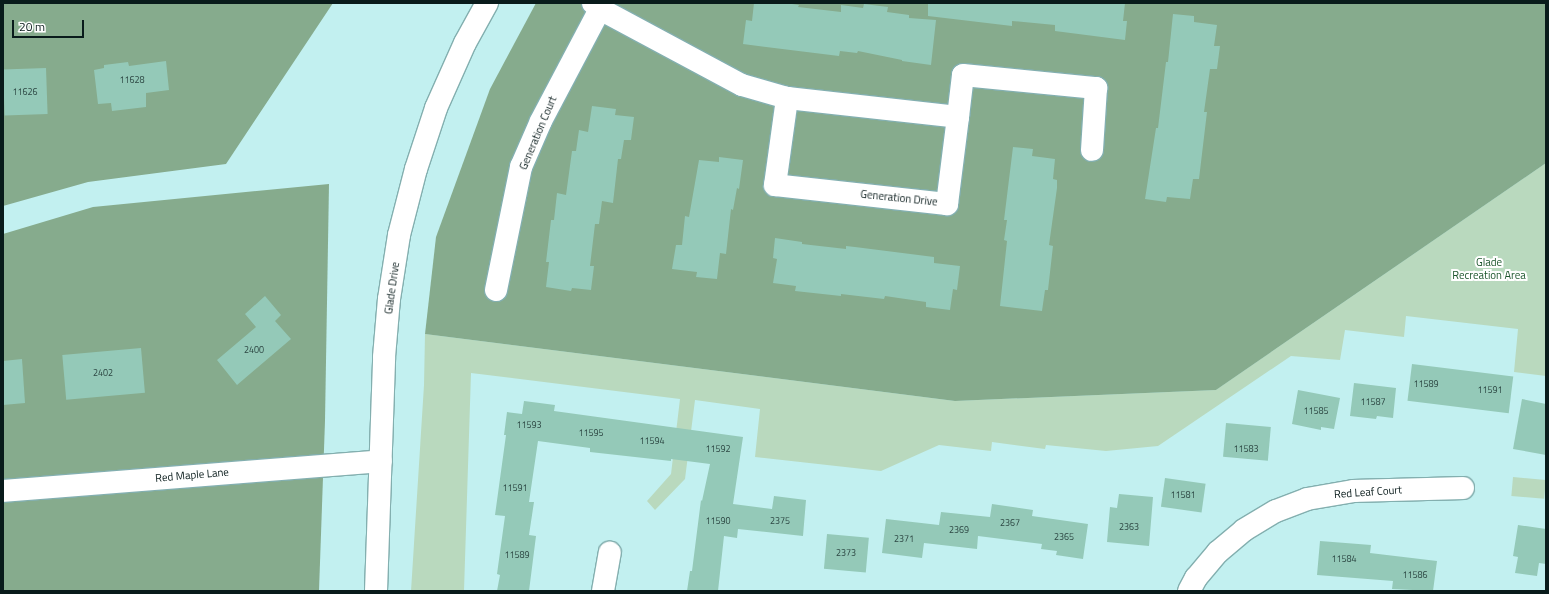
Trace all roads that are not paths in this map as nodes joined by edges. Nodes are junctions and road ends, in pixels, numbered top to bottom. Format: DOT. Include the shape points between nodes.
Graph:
graph roads {
  1 [pos="487,3"];
  2 [pos="597,6"];
  3 [pos="787,98"];
  4 [pos="958,117"];
  5 [pos="1092,150"];
  6 [pos="496,290"];
  7 [pos="381,460"];
  8 [pos="1463,488"];
  9 [pos="3,491"];
  10 [pos="610,554"];
  11 [pos="376,591"];
  12 [pos="603,591"];
  13 [pos="1189,591"];
  1 -- 7 [label="street, Glade Drive" via="465,43 436,108 416,169 399,235 389,299 384,358"];
  2 -- 3 [label="street" via="742,85"];
  2 -- 6 [label="street, Generation Court" via="521,167"];
  3 -- 4 [label="street"];
  3 -- 4 [label="street, Generation Drive" via="775,185 947,204"];
  4 -- 5 [label="street" via="963,75 1096,88"];
  7 -- 9 [label="street, Red Maple Lane"];
  7 -- 11 [label="street, Glade Drive"];
  8 -- 13 [label="street, Red Leaf Court" via="1354,491 1307,499 1276,511 1244,530 1218,552 1196,578"];
  10 -- 12 [label="street"];
}
